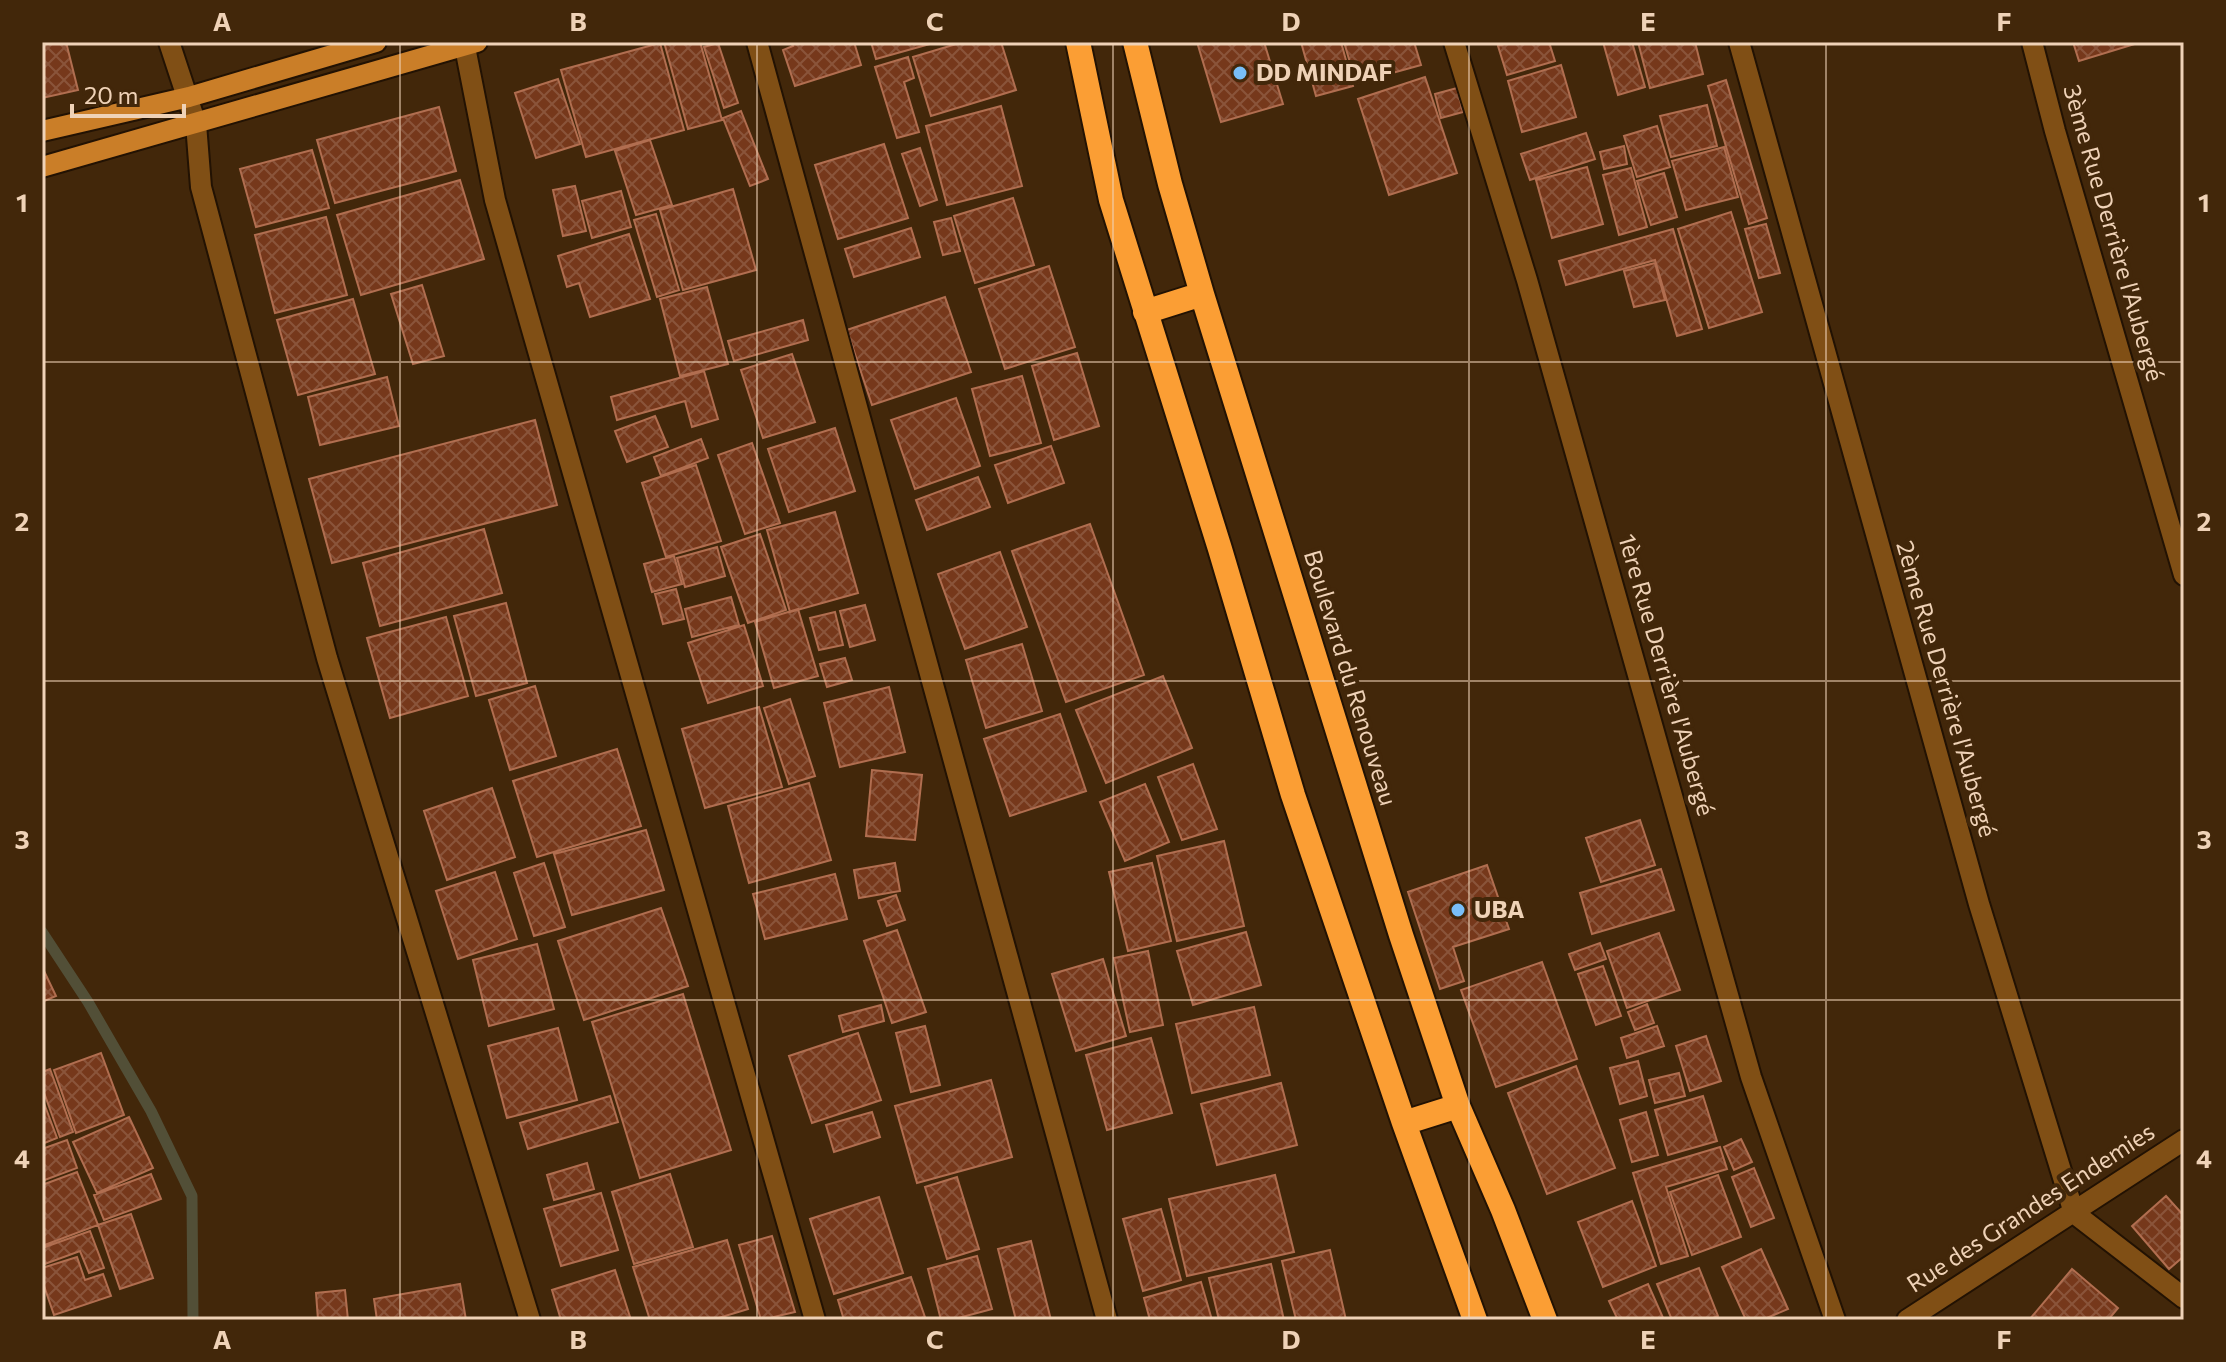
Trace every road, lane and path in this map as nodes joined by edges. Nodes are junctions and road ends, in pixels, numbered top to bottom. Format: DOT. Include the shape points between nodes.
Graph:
graph roads {
  1 [pos="169,42"];
  2 [pos="376,42"];
  3 [pos="757,42"];
  4 [pos="1078,42"];
  5 [pos="1135,42"];
  6 [pos="1454,42"];
  7 [pos="1739,42"];
  8 [pos="2032,42"];
  9 [pos="469,43"];
  10 [pos="189,97"];
  11 [pos="196,124"];
  12 [pos="42,131"];
  13 [pos="42,167"];
  14 [pos="1202,294"];
  15 [pos="1145,312"];
  16 [pos="2184,575"];
  17 [pos="1458,1106"];
  18 [pos="1404,1123"];
  19 [pos="2184,1140"];
  20 [pos="2074,1213"];
  21 [pos="2184,1298"];
  22 [pos="530,1320"];
  23 [pos="815,1320"];
  24 [pos="1107,1320"];
  25 [pos="1475,1320"];
  26 [pos="1545,1320"];
  27 [pos="1835,1320"];
  28 [pos="1907,1320"];
  1 -- 10 [label="street"];
  2 -- 10 [label="main road"];
  3 -- 24 [label="street"];
  4 -- 15 [label="highway" via="1111,200"];
  5 -- 14 [label="highway, Boulevard du Renouveau"];
  6 -- 27 [label="street, 1ère Rue Derrière l'Aubergé" via="1536,310 1751,1077"];
  7 -- 20 [label="street, 2ème Rue Derrière l'Aubergé" via="1979,904"];
  8 -- 16 [label="street, 3ème Rue Derrière l'Aubergé"];
  9 -- 11 [label="main road"];
  9 -- 23 [label="street" via="495,200"];
  10 -- 11 [label="street"];
  10 -- 12 [label="main road"];
  11 -- 13 [label="main road"];
  11 -- 22 [label="street" via="201,187 327,658"];
  14 -- 15 [label="highway"];
  14 -- 17 [label="highway, Boulevard du Renouveau"];
  15 -- 18 [label="highway" via="1293,795"];
  17 -- 18 [label="highway"];
  17 -- 26 [label="highway, Boulevard du Renouveau"];
  18 -- 25 [label="highway"];
  19 -- 20 [label="street, Rue des Grandes Endemies"];
  20 -- 21 [label="street"];
  20 -- 28 [label="street, Rue des Grandes Endemies"];
}
